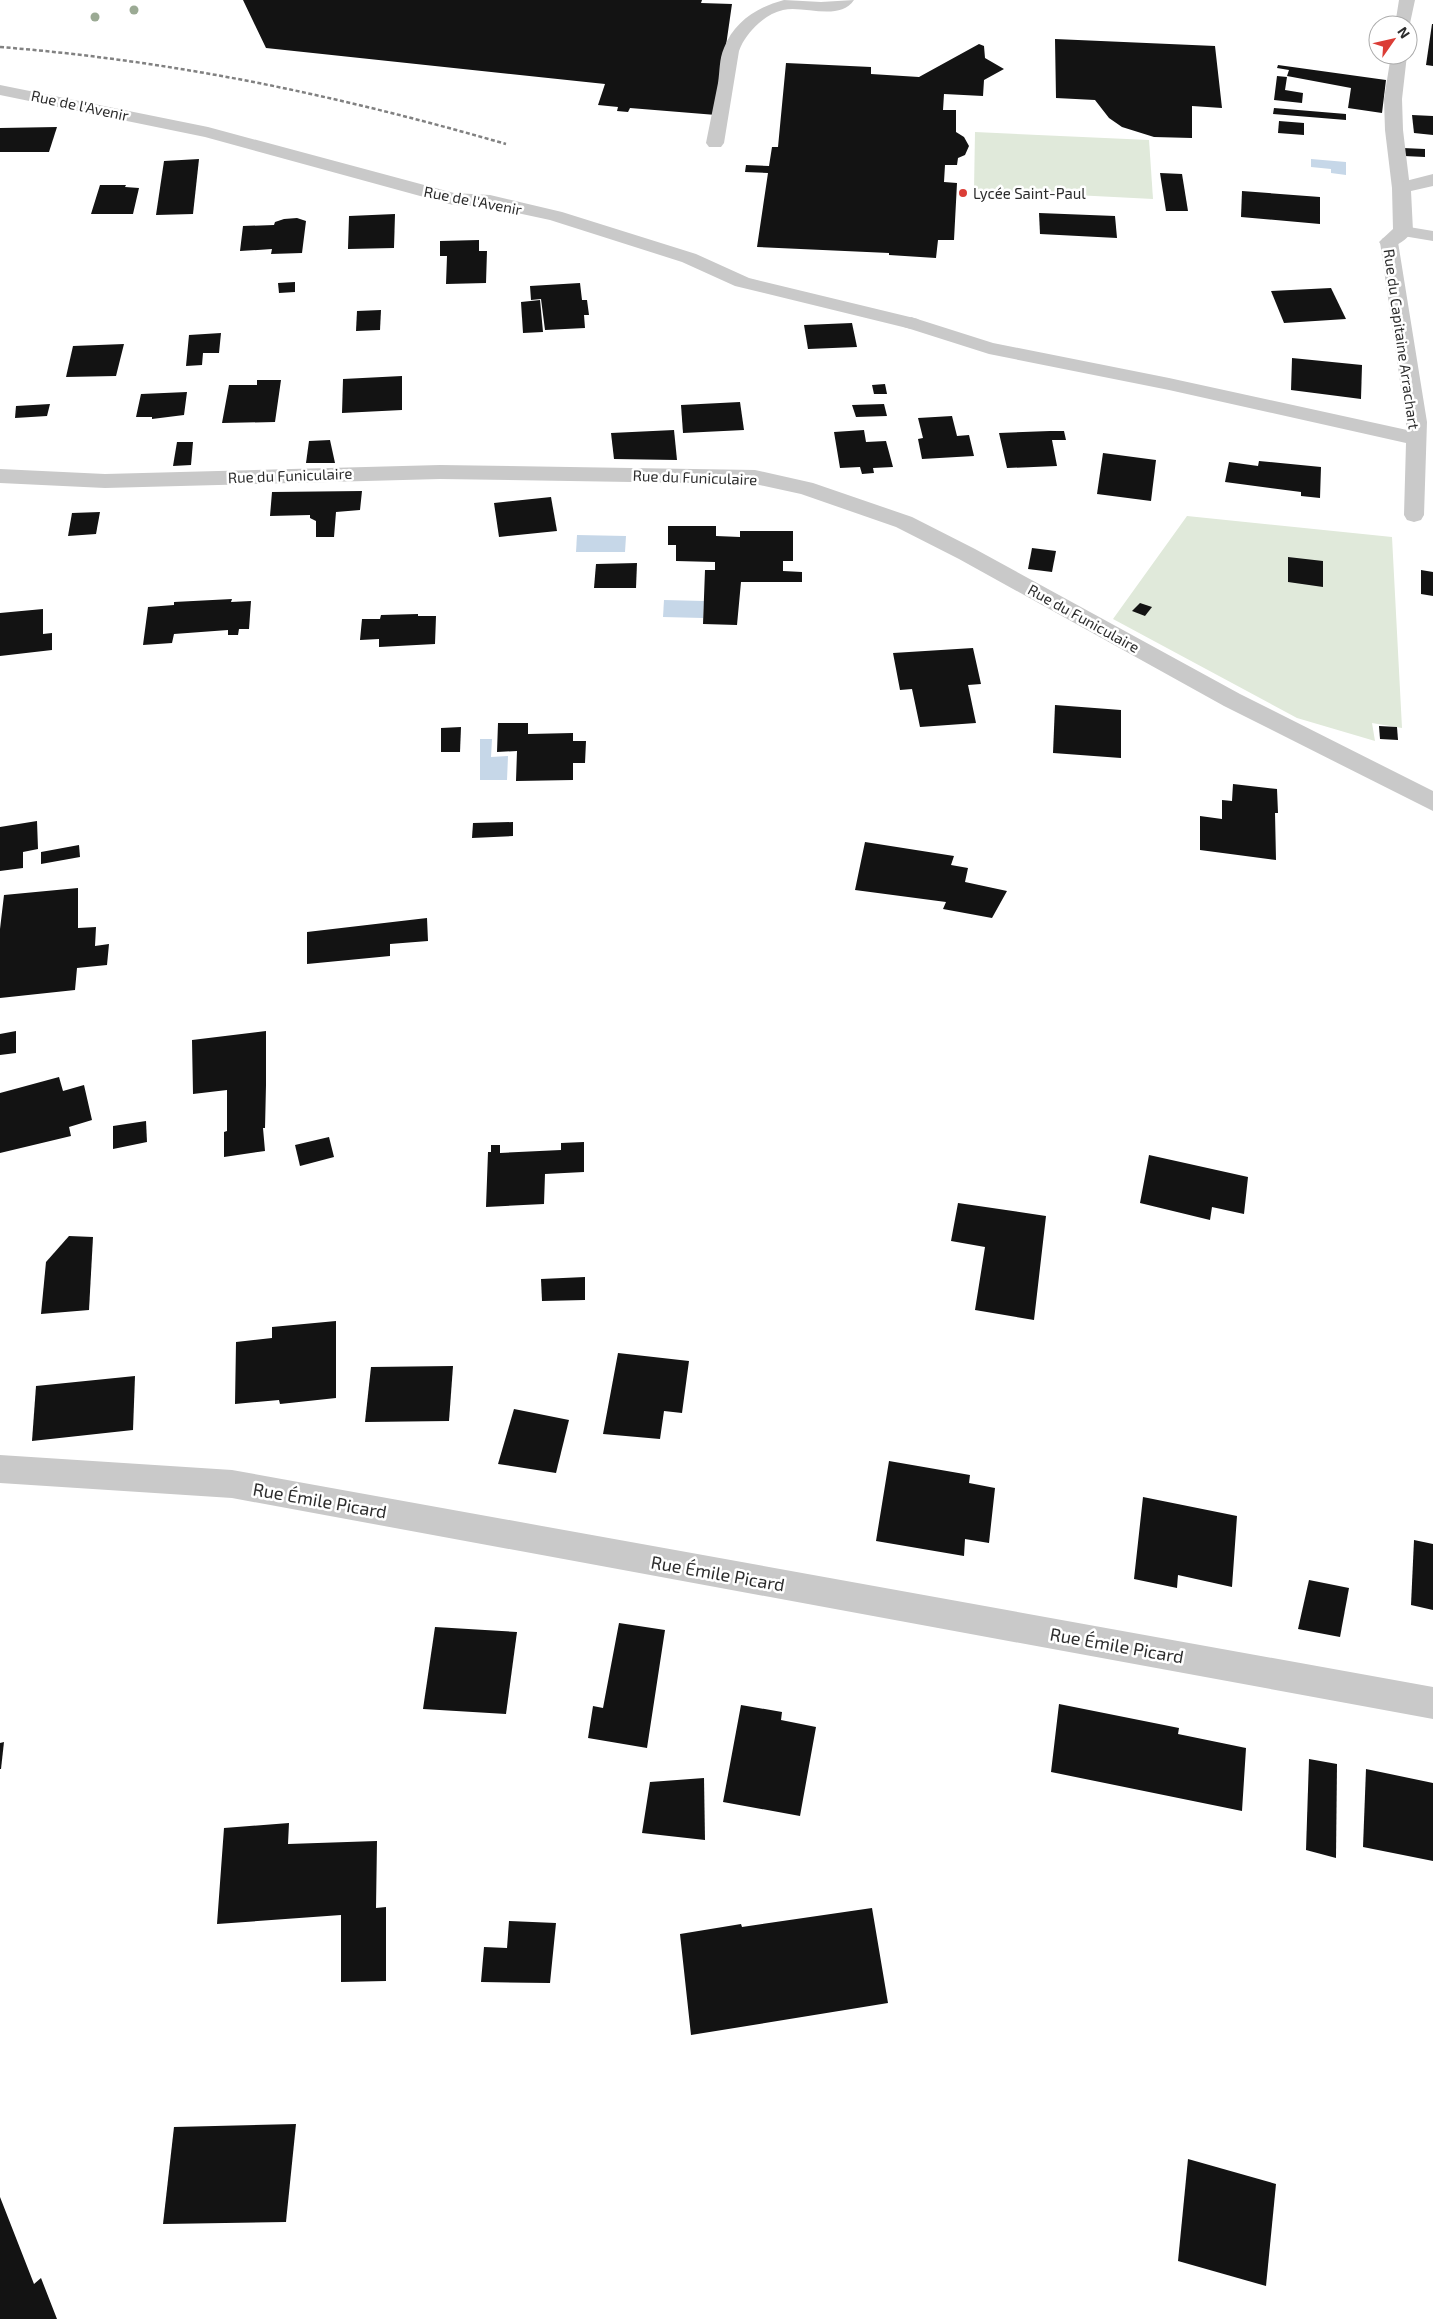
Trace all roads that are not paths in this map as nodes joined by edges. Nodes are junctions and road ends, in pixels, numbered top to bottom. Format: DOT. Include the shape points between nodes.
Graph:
graph roads {
  1 [pos="846,0"];
  2 [pos="1407,0"];
  3 [pos="1405,15"];
  4 [pos="1398,65"];
  5 [pos="0,90"];
  6 [pos="715,143"];
  7 [pos="1433,180"];
  8 [pos="1401,188"];
  9 [pos="1396,236"];
  10 [pos="1433,236"];
  11 [pos="911,323"];
  12 [pos="1416,439"];
  13 [pos="0,476"];
  14 [pos="1414,515"];
  15 [pos="1433,802"];
  16 [pos="0,1470"];
  17 [pos="1433,1703"];
  1 -- 6 [label="lane" via="839,6 820,8 794,4 777,6 757,16 742,29 732,49"];
  2 -- 3 [label="lane"];
  4 -- 8 [label="lane, Rue du Capitaine Arrachart" via="1393,98"];
  5 -- 11 [label="street, Rue de l'Avenir" via="208,132 453,199 490,201 555,216 689,258 742,282"];
  7 -- 8 [label="street"];
  8 -- 9 [label="street, Rue du Capitaine Arrachart"];
  9 -- 10 [label="lane, Rue du Capitaine Arrachart"];
  9 -- 12 [label="lane, Rue du Capitaine Arrachart" via="1417,422"];
  11 -- 12 [label="lane" via="989,348"];
  12 -- 14 [label="lane, Rue du Capitaine Arrachart"];
  13 -- 15 [label="street, Rue du Funiculaire" via="104,481 432,472 642,475 755,477 805,488 920,530 1232,700"];
  16 -- 17 [label="street, Rue Émile Picard" via="232,1484"];
}
